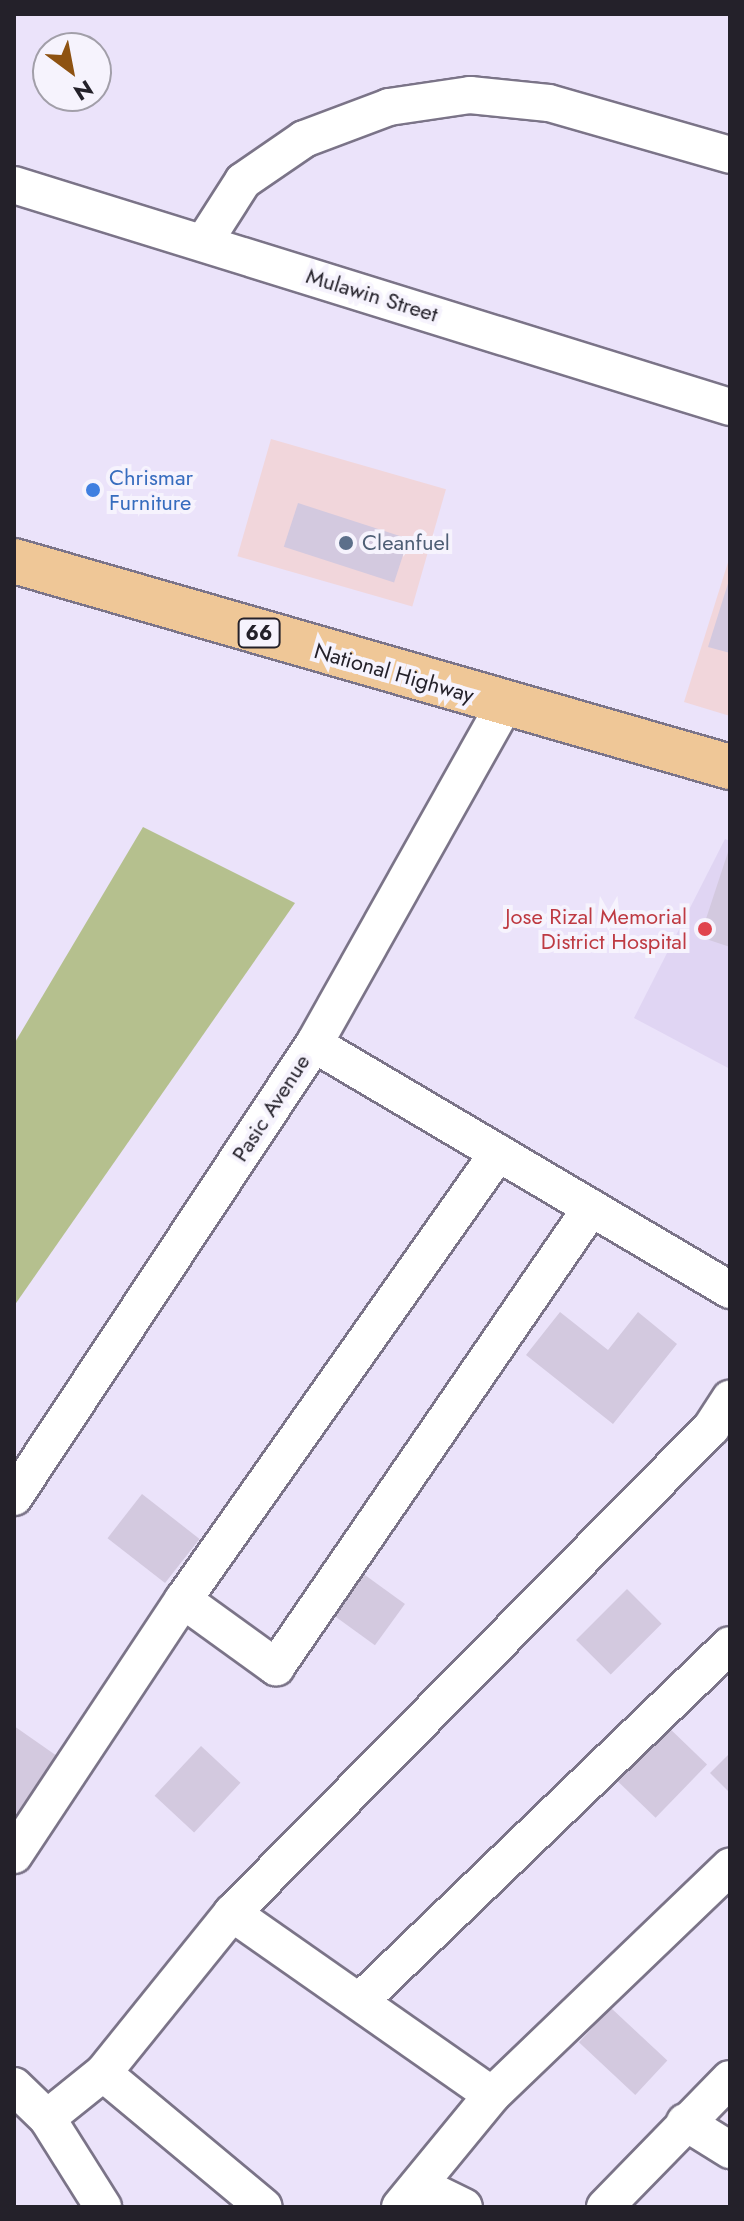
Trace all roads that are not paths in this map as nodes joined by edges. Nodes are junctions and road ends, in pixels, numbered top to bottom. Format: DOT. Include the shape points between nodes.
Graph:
graph roads {
  1 [pos="730,155"];
  2 [pos="14,185"];
  3 [pos="204,242"];
  4 [pos="730,407"];
  5 [pos="14,561"];
  6 [pos="504,705"];
  7 [pos="730,767"];
  8 [pos="314,1044"];
  9 [pos="498,1153"];
  10 [pos="591,1208"];
  11 [pos="730,1290"];
  12 [pos="724,1421"];
  13 [pos="14,1497"];
  14 [pos="183,1600"];
  15 [pos="730,1645"];
  16 [pos="14,1855"];
  17 [pos="730,1867"];
  18 [pos="232,1913"];
  19 [pos="360,2001"];
  20 [pos="103,2073"];
  21 [pos="730,2079"];
  22 [pos="14,2086"];
  23 [pos="492,2095"];
  24 [pos="47,2118"];
  25 [pos="685,2122"];
  26 [pos="730,2150"];
  27 [pos="410,2196"];
  28 [pos="103,2207"];
  29 [pos="264,2207"];
  30 [pos="464,2207"];
  31 [pos="605,2207"];
  1 -- 3 [label="street" via="549,103 470,95 389,107 304,139 243,181"];
  2 -- 3 [label="street, Mulawin Street"];
  3 -- 4 [label="street, Mulawin Street"];
  5 -- 6 [label="main road, National Highway / 66"];
  6 -- 7 [label="main road, National Highway / 66"];
  6 -- 8 [label="street, Pasic Avenue"];
  8 -- 9 [label="street"];
  8 -- 13 [label="street, Pasic Avenue"];
  9 -- 10 [label="street"];
  9 -- 14 [label="street"];
  10 -- 11 [label="street"];
  10 -- 14 [label="street" via="276,1667"];
  12 -- 18 [label="street"];
  14 -- 16 [label="street"];
  15 -- 19 [label="street"];
  17 -- 23 [label="street"];
  18 -- 19 [label="street"];
  18 -- 20 [label="street"];
  19 -- 23 [label="street"];
  20 -- 24 [label="street"];
  20 -- 29 [label="street"];
  21 -- 25 [label="street"];
  22 -- 24 [label="street"];
  23 -- 27 [label="street"];
  24 -- 28 [label="street"];
  25 -- 26 [label="street"];
  25 -- 31 [label="street"];
  27 -- 30 [label="street"];
}
